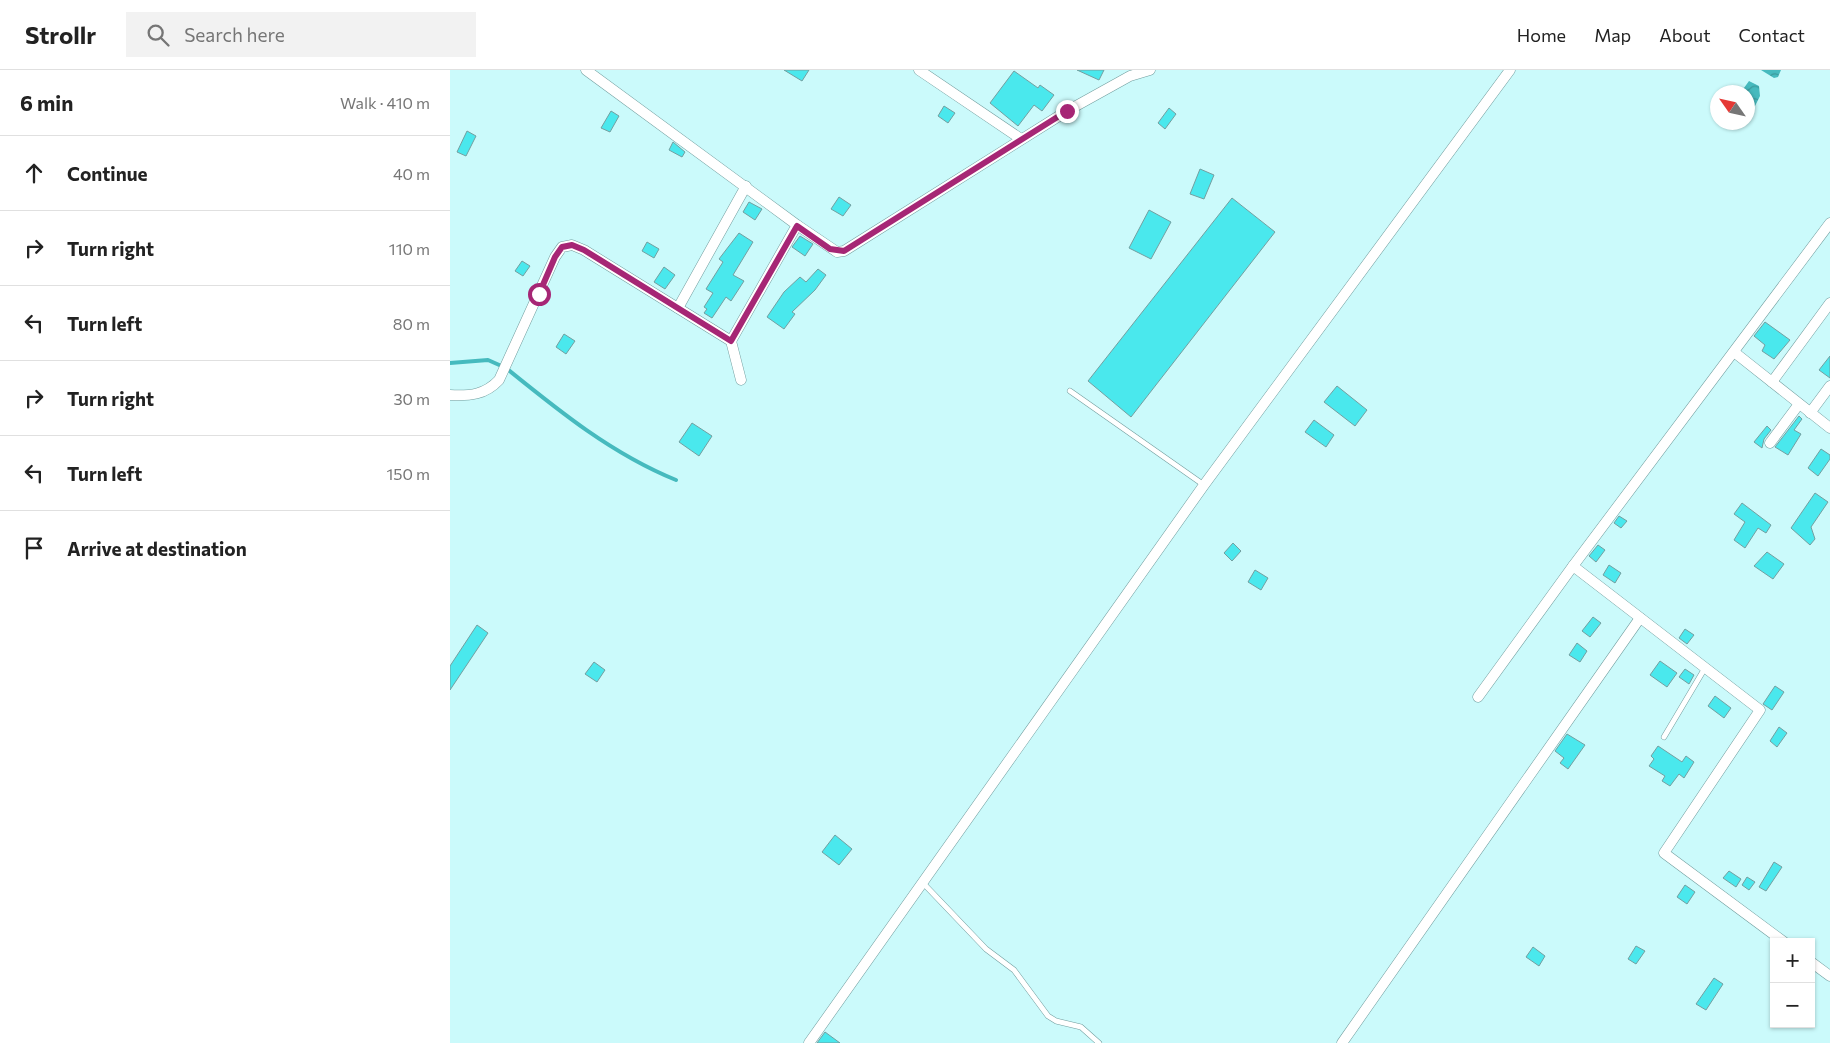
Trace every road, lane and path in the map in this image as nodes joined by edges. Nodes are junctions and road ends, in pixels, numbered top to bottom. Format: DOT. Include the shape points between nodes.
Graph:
graph roads {
  1 [pos="586,70"];
  2 [pos="919,70"];
  3 [pos="1150,70"];
  4 [pos="1510,70"];
  5 [pos="1130,73"];
  6 [pos="1021,139"];
  7 [pos="746,186"];
  8 [pos="1830,223"];
  9 [pos="797,226"];
  10 [pos="1830,303"];
  11 [pos="678,308"];
  12 [pos="731,341"];
  13 [pos="1734,352"];
  14 [pos="741,380"];
  15 [pos="1772,382"];
  16 [pos="1830,386"];
  17 [pos="1070,391"];
  18 [pos="450,395"];
  19 [pos="1799,404"];
  20 [pos="1810,412"];
  21 [pos="1830,428"];
  22 [pos="1770,443"];
  23 [pos="1204,485"];
  24 [pos="1573,566"];
  25 [pos="1640,618"];
  26 [pos="1705,668"];
  27 [pos="1478,697"];
  28 [pos="1664,737"];
  29 [pos="922,883"];
  30 [pos="1779,938"];
  31 [pos="1815,965"];
  32 [pos="1830,976"];
  33 [pos="810,1043"];
  34 [pos="1099,1043"];
  35 [pos="1342,1043"];
  1 -- 7 [label="street"];
  2 -- 6 [label="street"];
  3 -- 5 [label="street"];
  4 -- 23 [label="street"];
  5 -- 6 [label="street"];
  6 -- 9 [label="street" via="844,251 830,249"];
  7 -- 9 [label="street"];
  7 -- 11 [label="street"];
  8 -- 13 [label="street"];
  9 -- 12 [label="street"];
  10 -- 15 [label="street"];
  11 -- 12 [label="street"];
  11 -- 18 [label="street" via="584,250 572,245 562,247 499,380 492,388 478,394"];
  12 -- 14 [label="street"];
  13 -- 15 [label="street"];
  13 -- 24 [label="street"];
  15 -- 19 [label="street"];
  16 -- 20 [label="street"];
  17 -- 23 [label="lane"];
  19 -- 20 [label="street"];
  19 -- 22 [label="street"];
  20 -- 21 [label="street"];
  23 -- 29 [label="street"];
  24 -- 25 [label="street"];
  24 -- 27 [label="street"];
  25 -- 26 [label="street"];
  25 -- 35 [label="street"];
  26 -- 28 [label="lane"];
  26 -- 30 [label="street" via="1760,710 1664,853"];
  29 -- 33 [label="street"];
  29 -- 34 [label="lane" via="986,949 1014,970 1048,1016 1081,1027"];
  31 -- 32 [label="street"];
}
